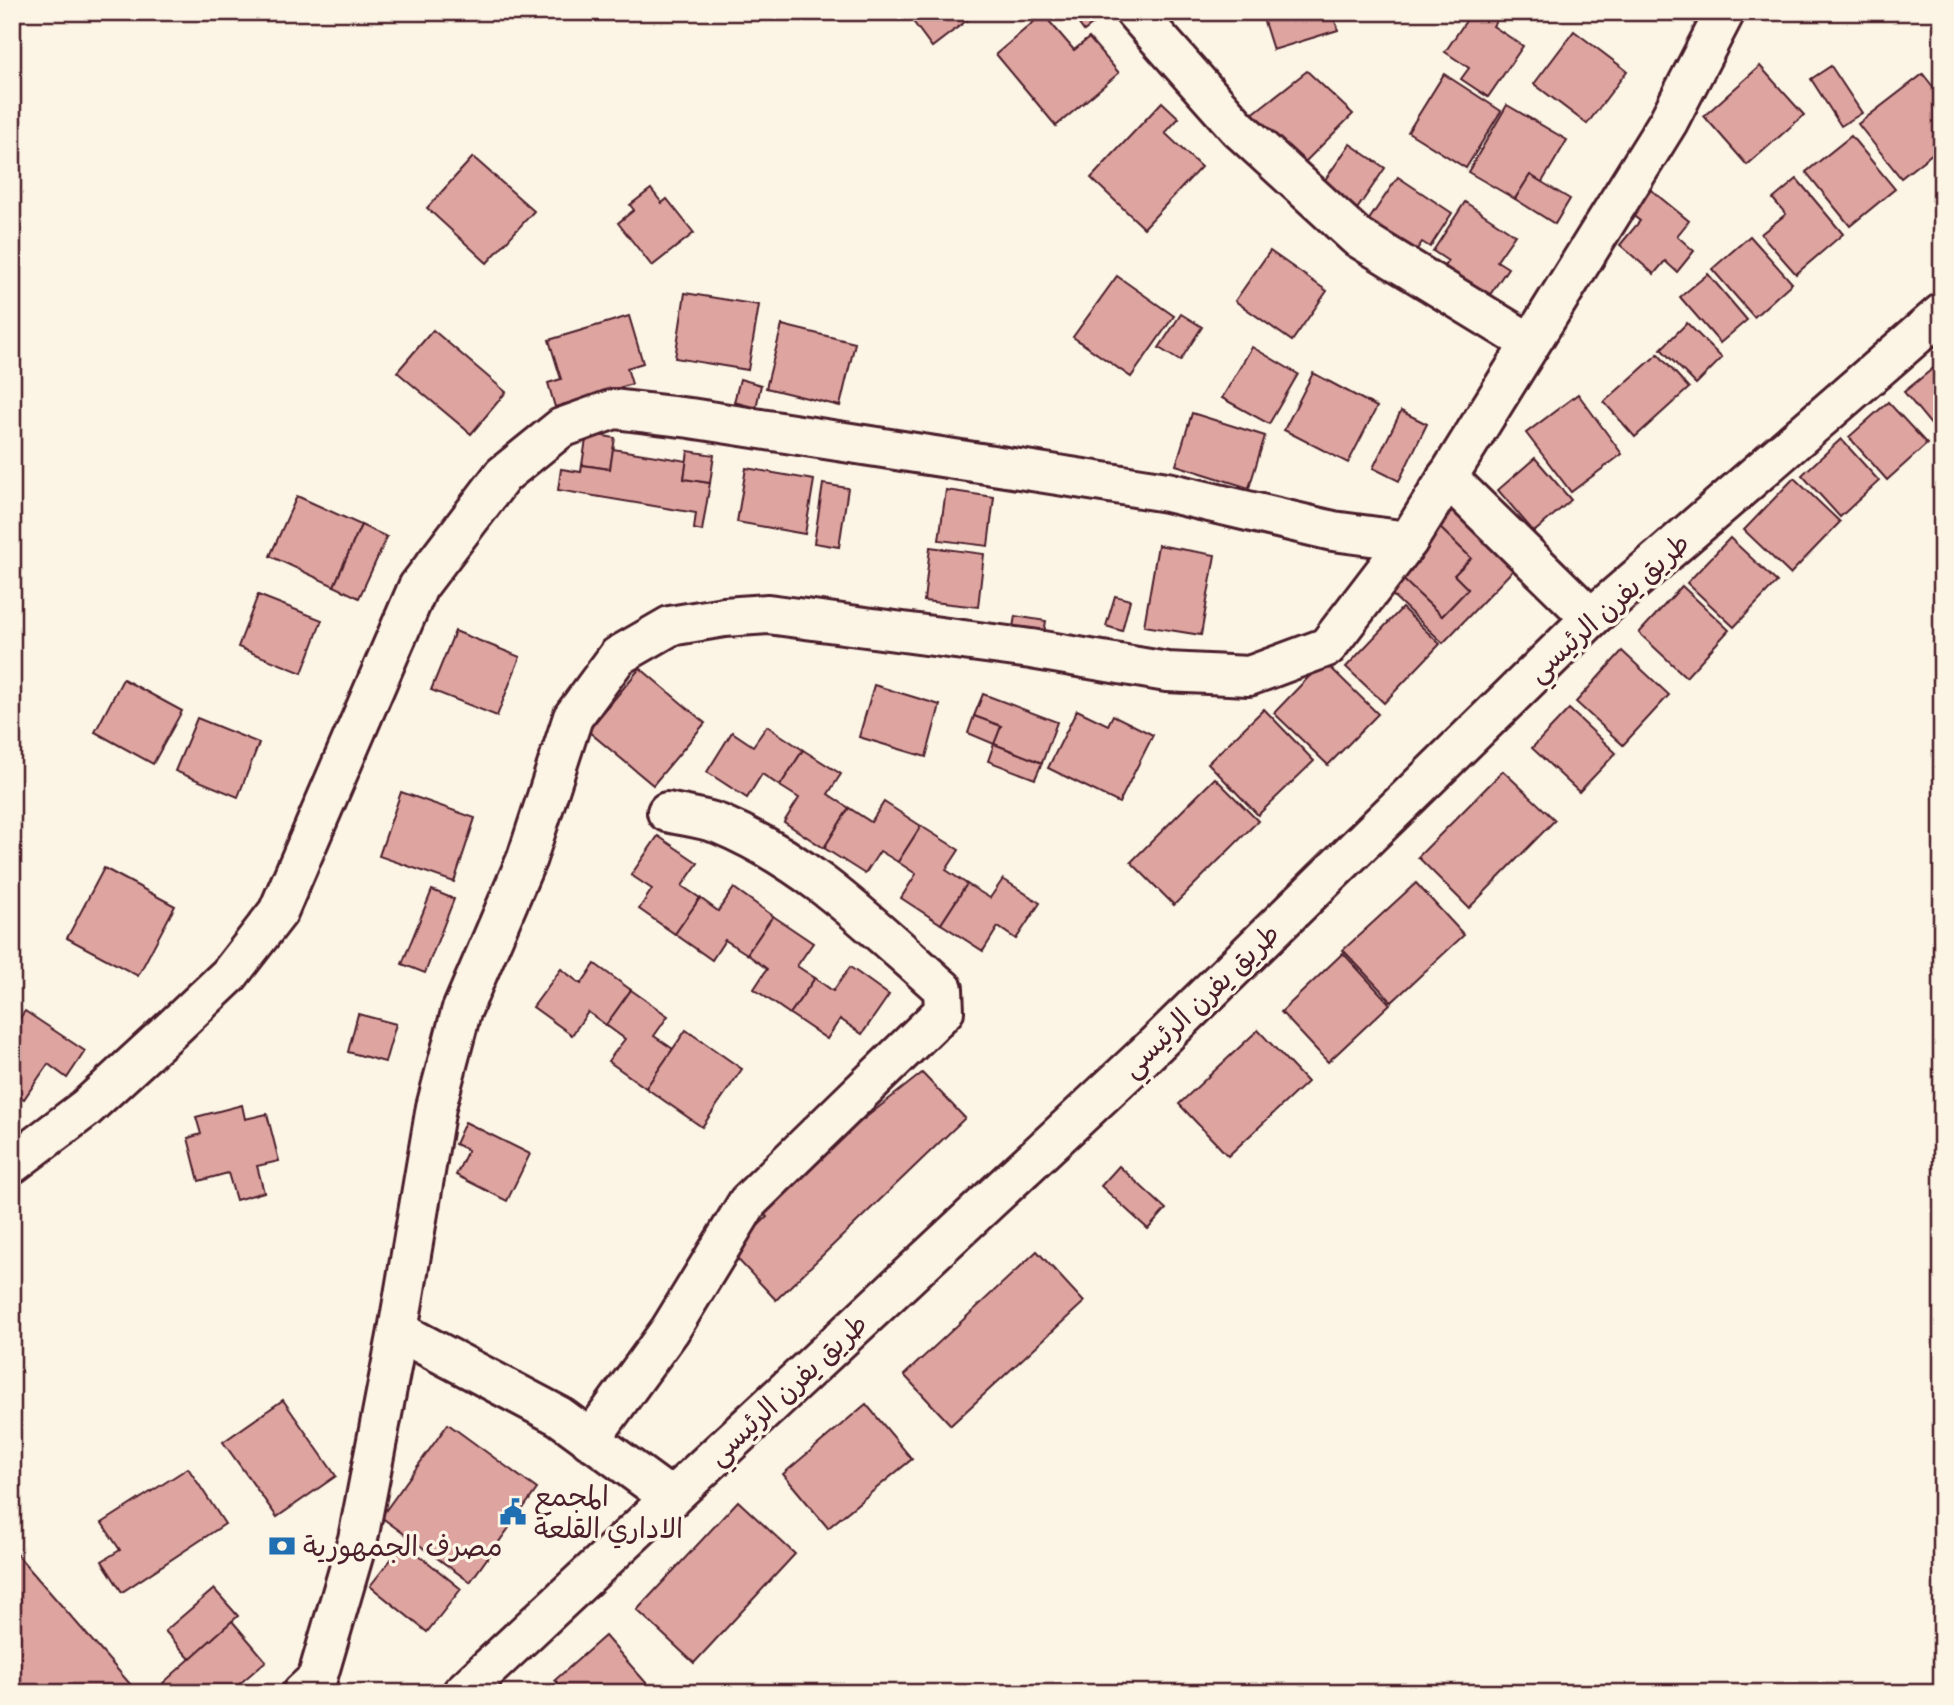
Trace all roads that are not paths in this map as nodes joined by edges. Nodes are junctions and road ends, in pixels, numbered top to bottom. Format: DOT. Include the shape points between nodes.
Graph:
graph roads {
  1 [pos="1135,12"];
  2 [pos="1725,12"];
  3 [pos="1942,313"];
  4 [pos="1530,343"];
  5 [pos="1447,477"];
  6 [pos="1408,541"];
  7 [pos="1591,618"];
  8 [pos="667,812"];
  9 [pos="12,1164"];
  10 [pos="398,1331"];
  11 [pos="590,1440"];
  12 [pos="671,1498"];
  13 [pos="302,1693"];
  14 [pos="462,1693"];
  1 -- 4 [label="street" via="1238,128 1357,237"];
  2 -- 4 [label="street" via="1668,122"];
  3 -- 7 [label="street, طريق يفرن الرئيسي"];
  4 -- 5 [label="street"];
  5 -- 6 [label="street"];
  5 -- 7 [label="street"];
  6 -- 9 [label="street" via="1333,531 1167,492 690,418 614,409 561,428 503,475 418,587 278,912 229,975 86,1108"];
  6 -- 10 [label="street" via="1327,647 1249,676 1167,673 1031,649 768,614 670,626 618,656 573,717 527,858 461,1012 436,1107"];
  7 -- 12 [label="street, طريق يفرن الرئيسي" via="1144,1056"];
  8 -- 11 [label="street" via="717,823 789,858 943,989 944,1011 748,1202 670,1330"];
  10 -- 11 [label="street" via="559,1416"];
  10 -- 13 [label="street" via="358,1539 317,1679"];
  11 -- 12 [label="street"];
  12 -- 14 [label="street, طريق يفرن الرئيسي"];
}
